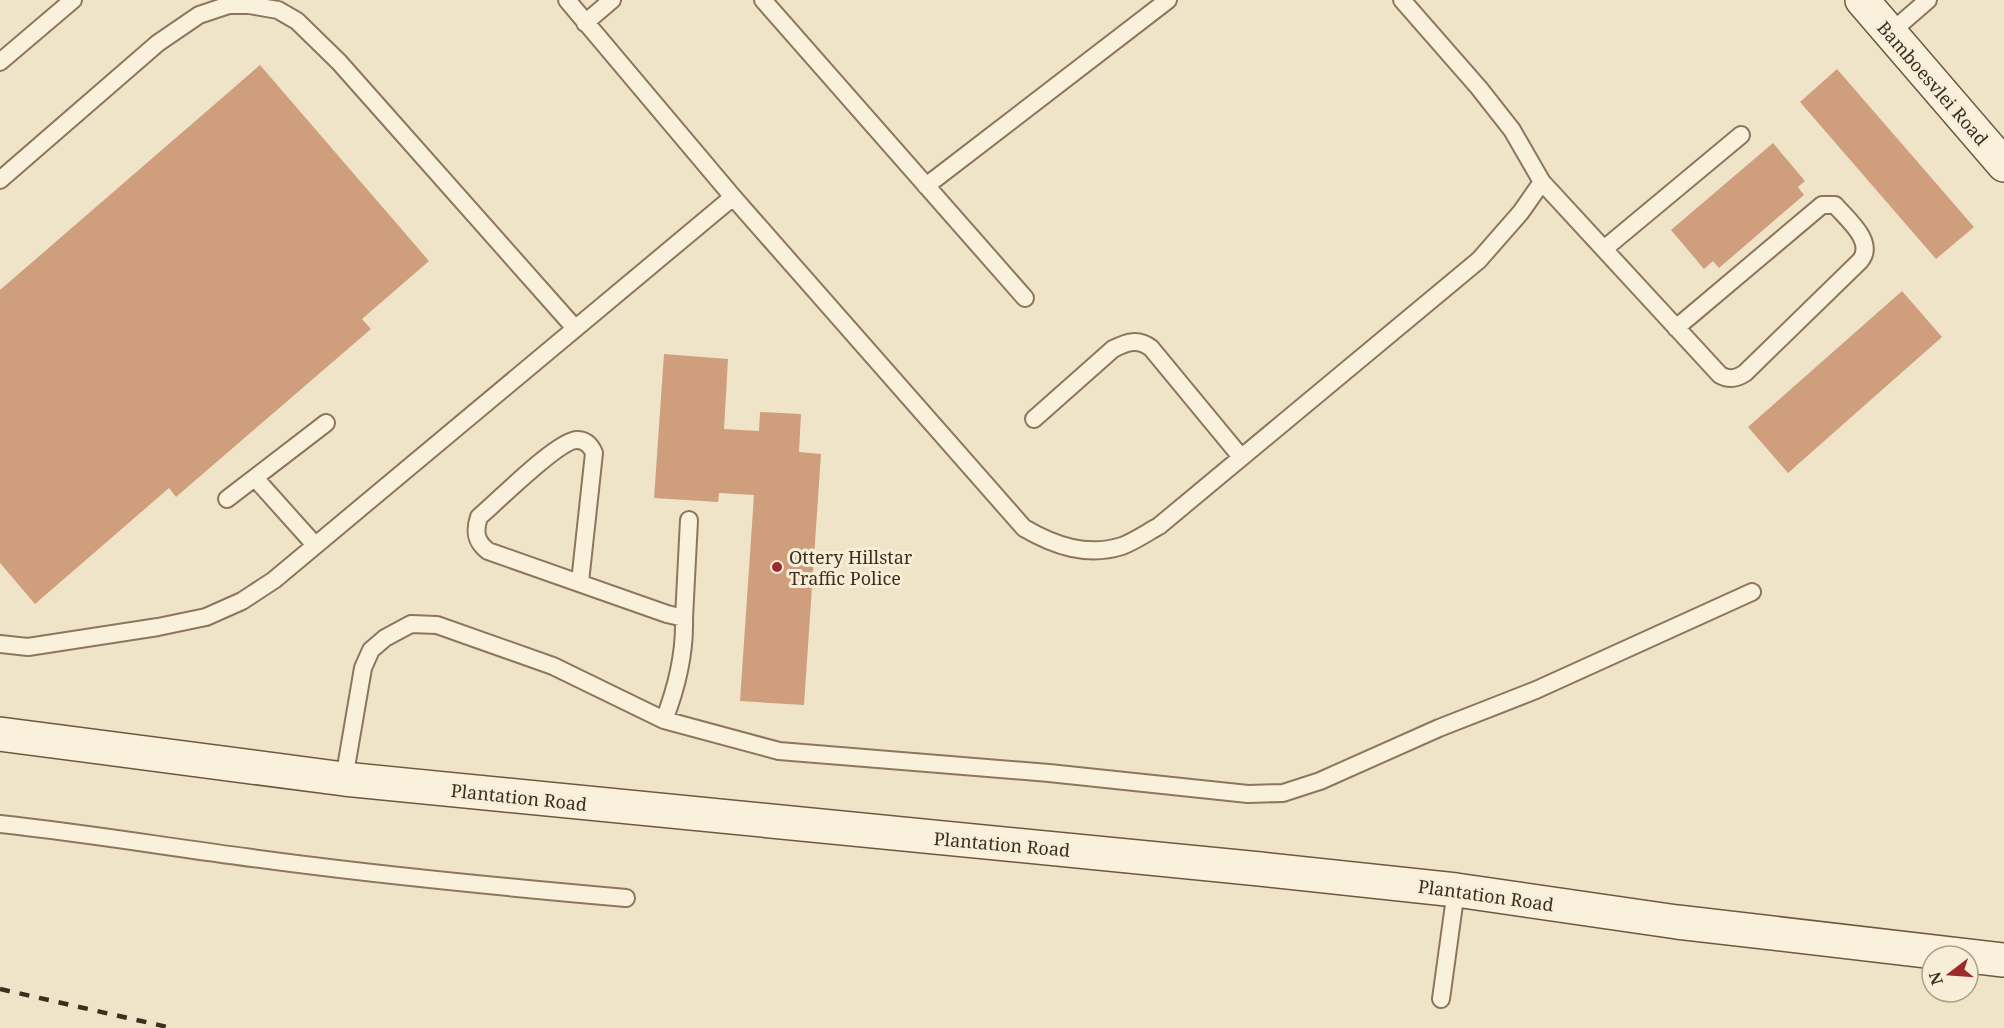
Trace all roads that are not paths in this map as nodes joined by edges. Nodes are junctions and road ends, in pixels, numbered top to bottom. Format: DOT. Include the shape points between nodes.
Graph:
graph roads {
  1 [pos="73,0"];
  2 [pos="567,0"];
  3 [pos="612,0"];
  4 [pos="763,0"];
  5 [pos="1168,0"];
  6 [pos="1402,0"];
  7 [pos="1862,0"];
  8 [pos="1928,0"];
  9 [pos="204,6"];
  10 [pos="585,23"];
  11 [pos="1890,33"];
  12 [pos="0,62"];
  13 [pos="1741,135"];
  14 [pos="2004,165"];
  15 [pos="0,180"];
  16 [pos="1542,182"];
  17 [pos="926,186"];
  18 [pos="733,197"];
  19 [pos="1604,249"];
  20 [pos="1025,298"];
  21 [pos="574,327"];
  22 [pos="1676,328"];
  23 [pos="1034,419"];
  24 [pos="327,423"];
  25 [pos="1241,457"];
  26 [pos="255,478"];
  27 [pos="227,499"];
  28 [pos="688,520"];
  29 [pos="315,545"];
  30 [pos="580,582"];
  31 [pos="1752,592"];
  32 [pos="684,618"];
  33 [pos="0,644"];
  34 [pos="664,720"];
  35 [pos="0,734"];
  36 [pos="344,779"];
  37 [pos="0,824"];
  38 [pos="1456,890"];
  39 [pos="626,898"];
  40 [pos="2004,960"];
  41 [pos="1441,999"];
  1 -- 12 [label="lane"];
  2 -- 10 [label="lane"];
  3 -- 10 [label="lane"];
  4 -- 17 [label="lane"];
  5 -- 17 [label="lane"];
  6 -- 16 [label="lane" via="1512,130"];
  7 -- 11 [label="street, Bamboesvlei Road"];
  8 -- 11 [label="lane"];
  9 -- 15 [label="lane" via="199,15 158,43"];
  9 -- 21 [label="lane" via="249,5 278,10 297,21 339,62"];
  10 -- 18 [label="lane"];
  11 -- 14 [label="street, Bamboesvlei Road"];
  13 -- 19 [label="lane"];
  16 -- 19 [label="lane"];
  16 -- 25 [label="lane" via="1479,260"];
  17 -- 20 [label="lane"];
  18 -- 21 [label="lane"];
  18 -- 25 [label="lane" via="1024,528 1045,540 1068,549 1089,551 1123,545 1160,526"];
  19 -- 22 [label="lane"];
  21 -- 29 [label="lane"];
  22 -- 22 [label="lane" via="1822,205 1835,205 1862,236 1865,255 1744,373 1732,379 1720,375"];
  23 -- 25 [label="lane" via="1113,349 1129,342 1143,342"];
  24 -- 26 [label="lane"];
  26 -- 27 [label="lane"];
  26 -- 29 [label="lane"];
  28 -- 32 [label="lane"];
  29 -- 33 [label="lane" via="242,601 206,616 28,647"];
  30 -- 30 [label="lane" via="488,551 478,541 476,529 479,517 560,446 578,440 588,443 594,453"];
  30 -- 32 [label="lane"];
  31 -- 34 [label="lane" via="1536,690 1284,793 1248,794 779,751"];
  32 -- 34 [label="lane" via="685,640 676,688"];
  34 -- 36 [label="lane" via="543,662 437,625 411,624 371,650 363,668"];
  35 -- 36 [label="street, Plantation Road"];
  36 -- 38 [label="street, Plantation Road"];
  37 -- 39 [label="lane" via="453,882"];
  38 -- 40 [label="street, Plantation Road" via="1677,922"];
  38 -- 41 [label="lane"];
}
